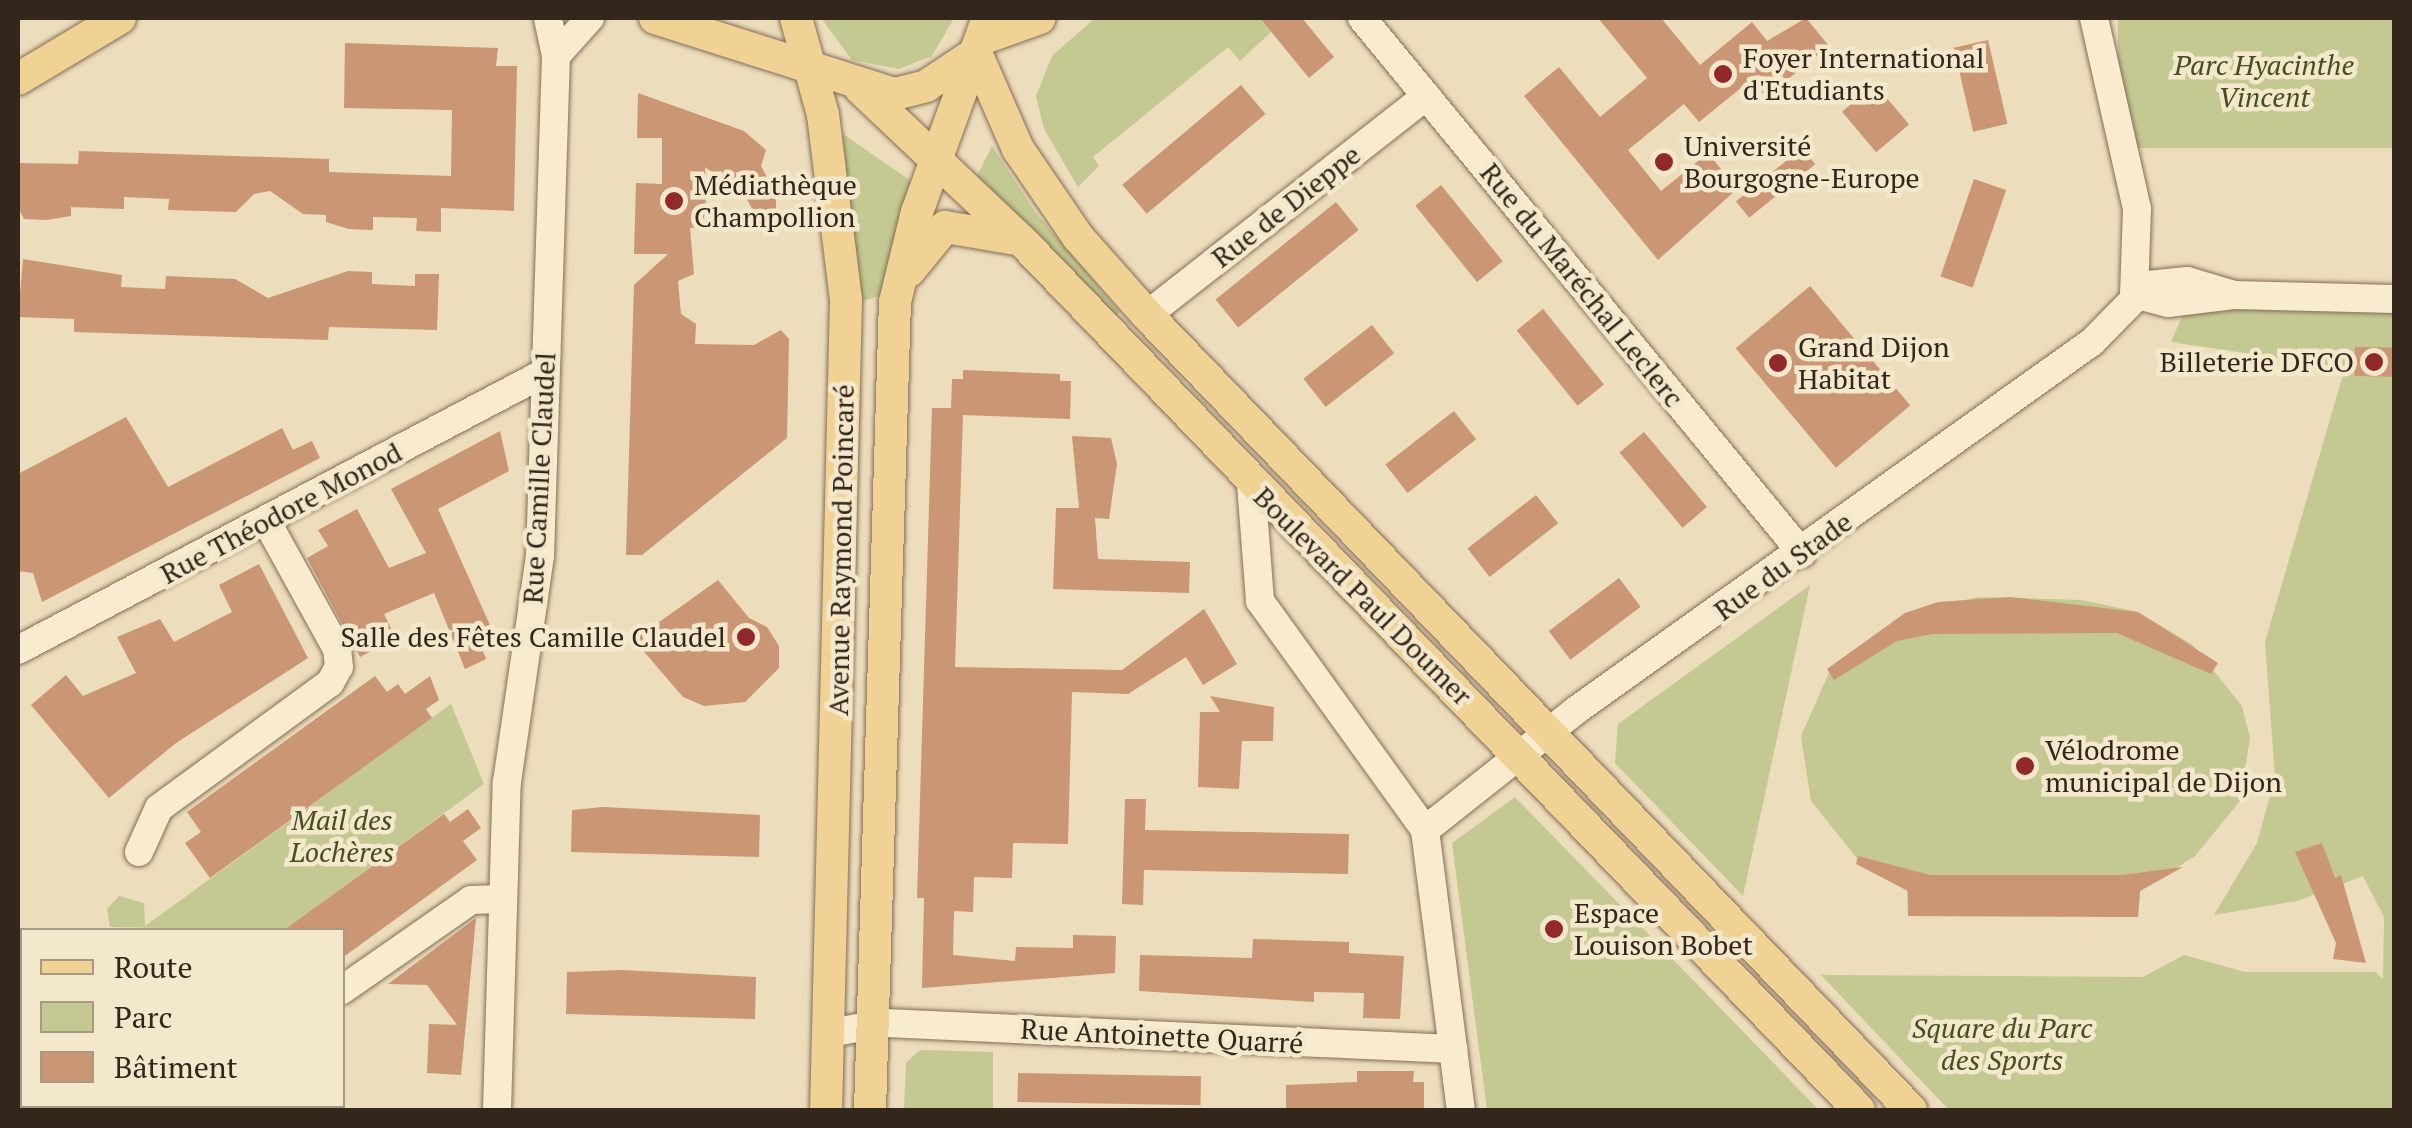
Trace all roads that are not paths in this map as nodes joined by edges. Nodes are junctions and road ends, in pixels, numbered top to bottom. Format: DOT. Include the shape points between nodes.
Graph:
graph roads {
  1 [pos="120,18"];
  2 [pos="548,18"];
  3 [pos="590,18"];
  4 [pos="654,18"];
  5 [pos="796,18"];
  6 [pos="1040,18"];
  7 [pos="1362,18"];
  8 [pos="2094,18"];
  9 [pos="983,36"];
  10 [pos="556,56"];
  11 [pos="814,69"];
  12 [pos="18,80"];
  13 [pos="860,88"];
  14 [pos="1426,96"];
  15 [pos="938,159"];
  16 [pos="1021,240"];
  17 [pos="2134,294"];
  18 [pos="2394,300"];
  19 [pos="894,302"];
  20 [pos="1146,315"];
  21 [pos="544,373"];
  22 [pos="1251,484"];
  23 [pos="267,522"];
  24 [pos="1802,553"];
  25 [pos="18,650"];
  26 [pos="1548,732"];
  27 [pos="1520,757"];
  28 [pos="1425,830"];
  29 [pos="139,852"];
  30 [pos="502,899"];
  31 [pos="345,988"];
  32 [pos="872,1023"];
  33 [pos="829,1033"];
  34 [pos="1453,1049"];
  35 [pos="497,1110"];
  36 [pos="826,1110"];
  37 [pos="870,1110"];
  38 [pos="1461,1110"];
  39 [pos="1858,1110"];
  40 [pos="1912,1110"];
  1 -- 12 [label="main road"];
  2 -- 10 [label="street, Rue Camille Claudel"];
  3 -- 10 [label="street"];
  4 -- 11 [label="main road"];
  5 -- 11 [label="main road, Avenue Raymond Poincaré"];
  6 -- 9 [label="main road"];
  7 -- 14 [label="street, Rue du Maréchal Leclerc"];
  8 -- 17 [label="street" via="2136,209"];
  9 -- 13 [label="main road" via="926,86 896,94"];
  9 -- 15 [label="main road, Avenue Raymond Poincaré"];
  9 -- 20 [label="main road, Boulevard Paul Doumer" via="1018,150 1078,237"];
  10 -- 21 [label="street, Rue Camille Claudel"];
  11 -- 13 [label="main road"];
  11 -- 33 [label="main road, Avenue Raymond Poincaré" via="846,300"];
  13 -- 15 [label="main road, Boulevard Paul Doumer"];
  14 -- 20 [label="street, Rue de Dieppe"];
  14 -- 24 [label="street, Rue du Maréchal Leclerc"];
  15 -- 16 [label="main road, Boulevard Paul Doumer"];
  15 -- 19 [label="main road, Avenue Raymond Poincaré"];
  16 -- 19 [label="main road, Avenue Raymond Poincaré" via="945,227 924,246"];
  16 -- 22 [label="main road, Boulevard Paul Doumer"];
  17 -- 18 [label="street" via="2172,280 2234,296"];
  17 -- 24 [label="street, Rue du Stade" via="2092,342"];
  19 -- 32 [label="main road, Avenue Raymond Poincaré"];
  20 -- 26 [label="main road, Boulevard Paul Doumer"];
  21 -- 23 [label="street, Rue Théodore Monod"];
  21 -- 30 [label="street, Rue Camille Claudel" via="540,556 508,782"];
  22 -- 27 [label="main road, Boulevard Paul Doumer"];
  22 -- 28 [label="street" via="1260,601"];
  23 -- 25 [label="street, Rue Théodore Monod"];
  23 -- 29 [label="street" via="337,649 339,667 330,684 159,808"];
  24 -- 26 [label="street, Rue du Stade"];
  26 -- 27 [label="street, Rue du Stade"];
  26 -- 40 [label="main road, Boulevard Paul Doumer"];
  27 -- 28 [label="street, Rue du Stade"];
  27 -- 39 [label="main road, Boulevard Paul Doumer"];
  28 -- 34 [label="street"];
  30 -- 31 [label="street" via="471,900"];
  30 -- 35 [label="street, Rue Camille Claudel"];
  32 -- 33 [label="street"];
  32 -- 34 [label="street, Rue Antoinette Quarré"];
  32 -- 37 [label="main road, Avenue Raymond Poincaré"];
  33 -- 36 [label="main road, Avenue Raymond Poincaré"];
  34 -- 38 [label="street"];
}
